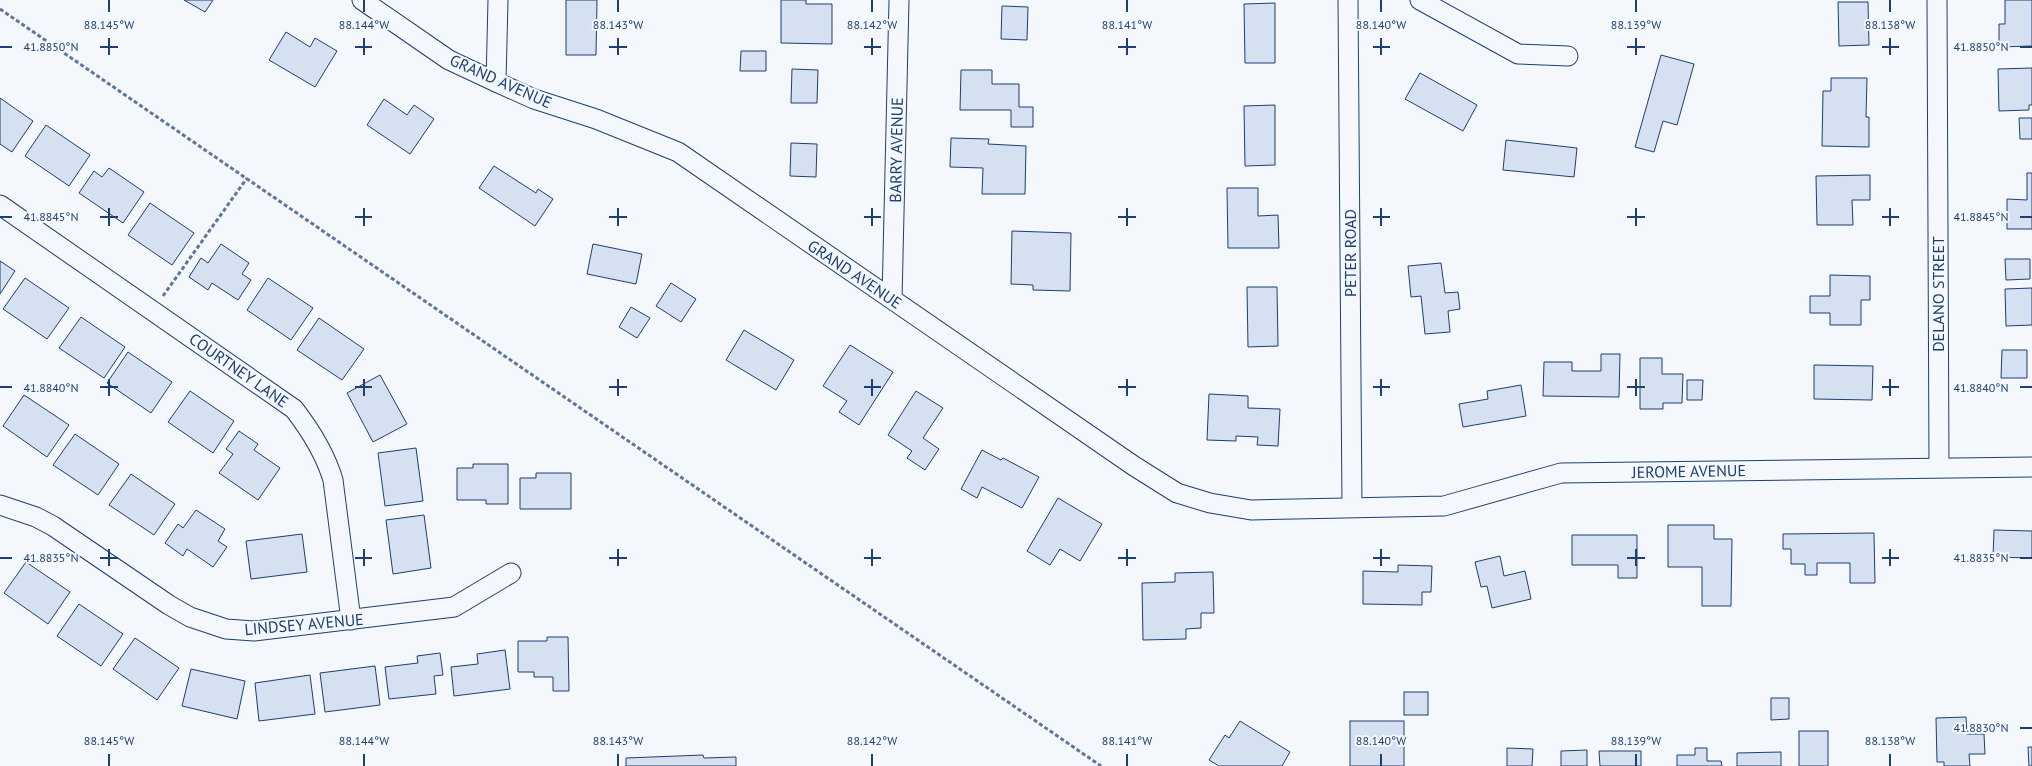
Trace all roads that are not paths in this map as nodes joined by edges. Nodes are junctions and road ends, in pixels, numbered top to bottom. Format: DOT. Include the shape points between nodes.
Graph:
graph roads {
  1 [pos="362,0"];
  2 [pos="498,0"];
  3 [pos="899,0"];
  4 [pos="1348,0"];
  5 [pos="1420,0"];
  6 [pos="1936,0"];
  7 [pos="1568,56"];
  8 [pos="496,82"];
  9 [pos="0,205"];
  10 [pos="892,299"];
  11 [pos="1940,467"];
  12 [pos="2032,467"];
  13 [pos="0,505"];
  14 [pos="1352,507"];
  15 [pos="511,573"];
  16 [pos="350,620"];
  1 -- 8 [label="street, GRAND AVENUE" via="449,60"];
  2 -- 8 [label="street"];
  3 -- 10 [label="street, BARRY AVENUE"];
  4 -- 14 [label="street, PETER ROAD"];
  5 -- 7 [label="street" via="1518,54"];
  6 -- 11 [label="street, DELANO STREET"];
  8 -- 10 [label="street, GRAND AVENUE" via="678,152"];
  9 -- 16 [label="street, COURTNEY LANE" via="294,409 329,464"];
  10 -- 14 [label="street, GRAND AVENUE" via="1177,493 1251,510"];
  11 -- 12 [label="street, JEROME AVENUE"];
  11 -- 14 [label="street, JEROME AVENUE" via="1561,473 1444,506"];
  13 -- 16 [label="street, LINDSEY AVENUE" via="53,526 169,605 205,623 226,629 254,631"];
  15 -- 16 [label="street, LINDSEY AVENUE" via="454,607"];
}
